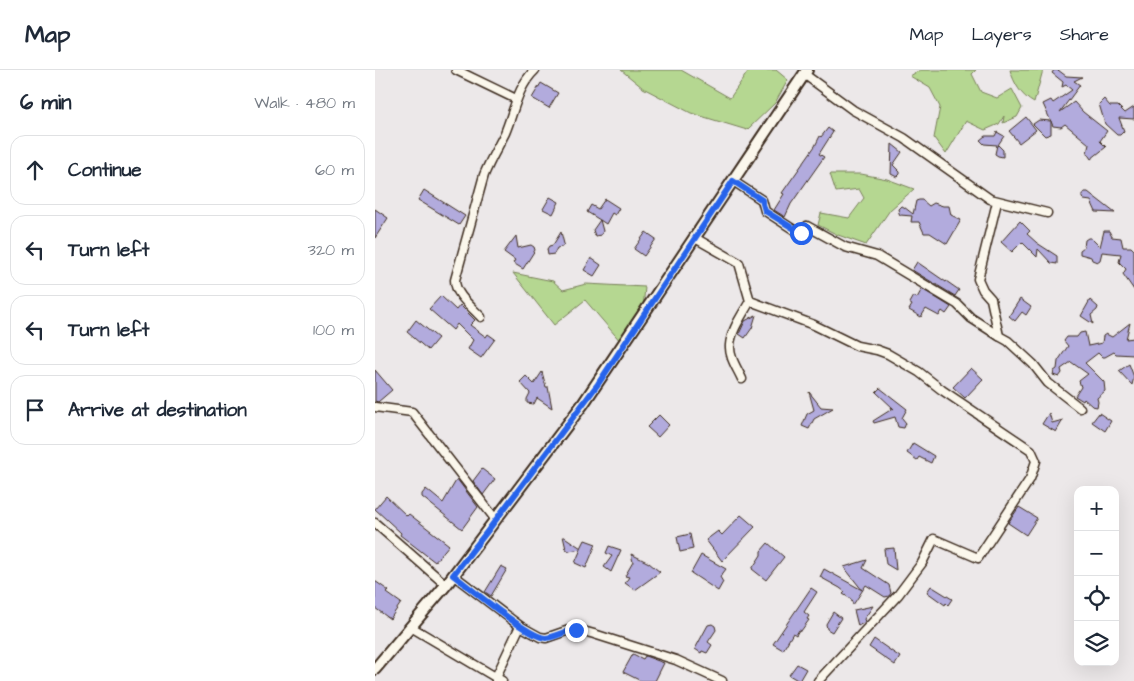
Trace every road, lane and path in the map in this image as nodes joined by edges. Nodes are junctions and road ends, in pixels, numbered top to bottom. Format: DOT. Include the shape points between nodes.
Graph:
graph roads {
  1 [pos="456,70"];
  2 [pos="535,70"];
  3 [pos="805,72"];
  4 [pos="516,99"];
  5 [pos="733,181"];
  6 [pos="997,202"];
  7 [pos="1047,213"];
  8 [pos="695,238"];
  9 [pos="749,301"];
  10 [pos="481,317"];
  11 [pos="999,336"];
  12 [pos="742,379"];
  13 [pos="375,407"];
  14 [pos="1080,408"];
  15 [pos="496,520"];
  16 [pos="375,523"];
  17 [pos="453,575"];
  18 [pos="446,585"];
  19 [pos="520,626"];
  20 [pos="411,627"];
  21 [pos="375,669"];
  22 [pos="498,680"];
  23 [pos="722,681"];
  24 [pos="818,681"];
  1 -- 4 [label="street"];
  2 -- 4 [label="street"];
  3 -- 5 [label="street"];
  3 -- 6 [label="street" via="853,110 904,138"];
  4 -- 10 [label="street" via="512,116 489,160 455,280 459,294"];
  5 -- 8 [label="street"];
  5 -- 11 [label="street" via="762,200 765,211 799,233 808,226 845,247 877,256 957,304 971,318"];
  6 -- 7 [label="street"];
  6 -- 11 [label="street" via="978,279 991,299"];
  8 -- 9 [label="street" via="739,263"];
  8 -- 15 [label="street" via="593,391"];
  9 -- 12 [label="street" via="730,346"];
  9 -- 24 [label="street" via="814,324 857,346 888,354 1026,446 1037,462 978,558 934,540 902,590"];
  11 -- 14 [label="street" via="1033,364 1048,383"];
  13 -- 15 [label="street" via="412,412"];
  15 -- 17 [label="street"];
  16 -- 18 [label="street"];
  17 -- 18 [label="street"];
  17 -- 19 [label="street"];
  18 -- 20 [label="street"];
  19 -- 22 [label="street"];
  19 -- 23 [label="street" via="546,638 569,630 594,634 677,660"];
  20 -- 21 [label="street"];
  20 -- 22 [label="street"];
}
